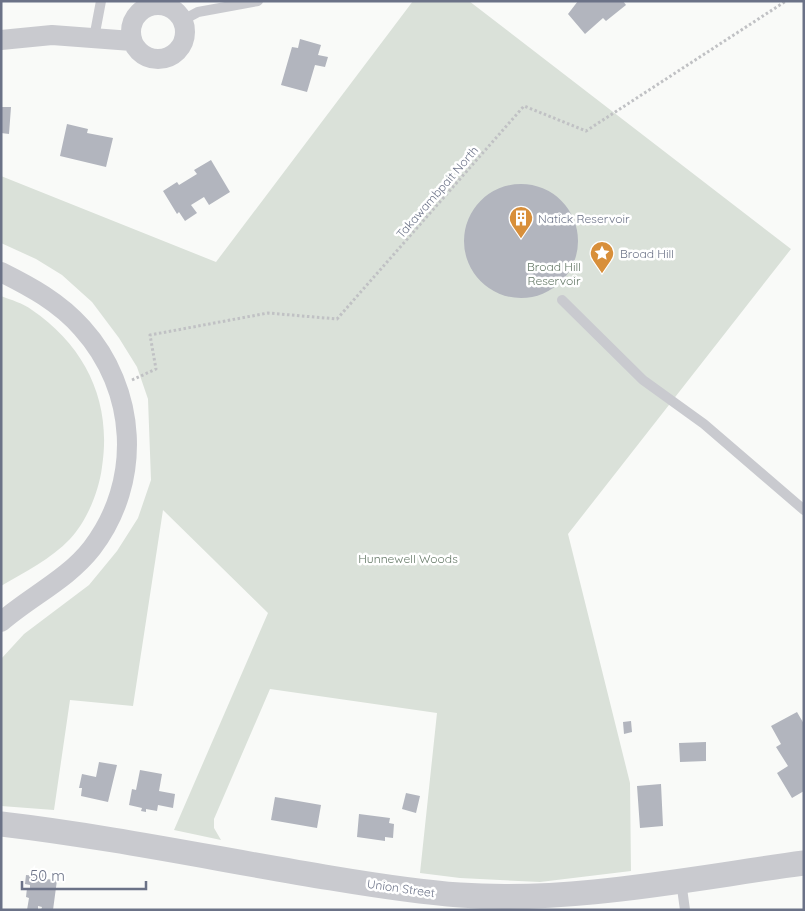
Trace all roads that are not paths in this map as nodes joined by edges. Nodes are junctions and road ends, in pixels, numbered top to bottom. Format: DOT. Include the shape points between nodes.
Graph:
graph roads {
  1 [pos="101,1"];
  2 [pos="258,1"];
  3 [pos="183,20"];
  4 [pos="94,38"];
  5 [pos="1,40"];
  6 [pos="132,41"];
  7 [pos="1,272"];
  8 [pos="562,300"];
  9 [pos="804,510"];
  10 [pos="1,622"];
  11 [pos="1,824"];
  12 [pos="804,862"];
  13 [pos="681,880"];
  14 [pos="540,903"];
  15 [pos="685,910"];
  1 -- 4 [label="lane"];
  2 -- 3 [label="lane" via="198,12"];
  3 -- 6 [label="street" via="173,9 151,5 134,19 130,33"];
  3 -- 6 [label="street" via="184,42 169,57 149,58"];
  4 -- 5 [label="street" via="52,35"];
  4 -- 6 [label="street"];
  7 -- 10 [label="street" via="45,296 82,327 108,364 118,386 128,432 125,474 104,530 80,562"];
  8 -- 9 [label="lane" via="643,380 704,424"];
  11 -- 14 [label="street, Union Street" via="396,888"];
  12 -- 13 [label="street, Union Street"];
  13 -- 14 [label="street, Union Street"];
  13 -- 15 [label="lane"];
}
